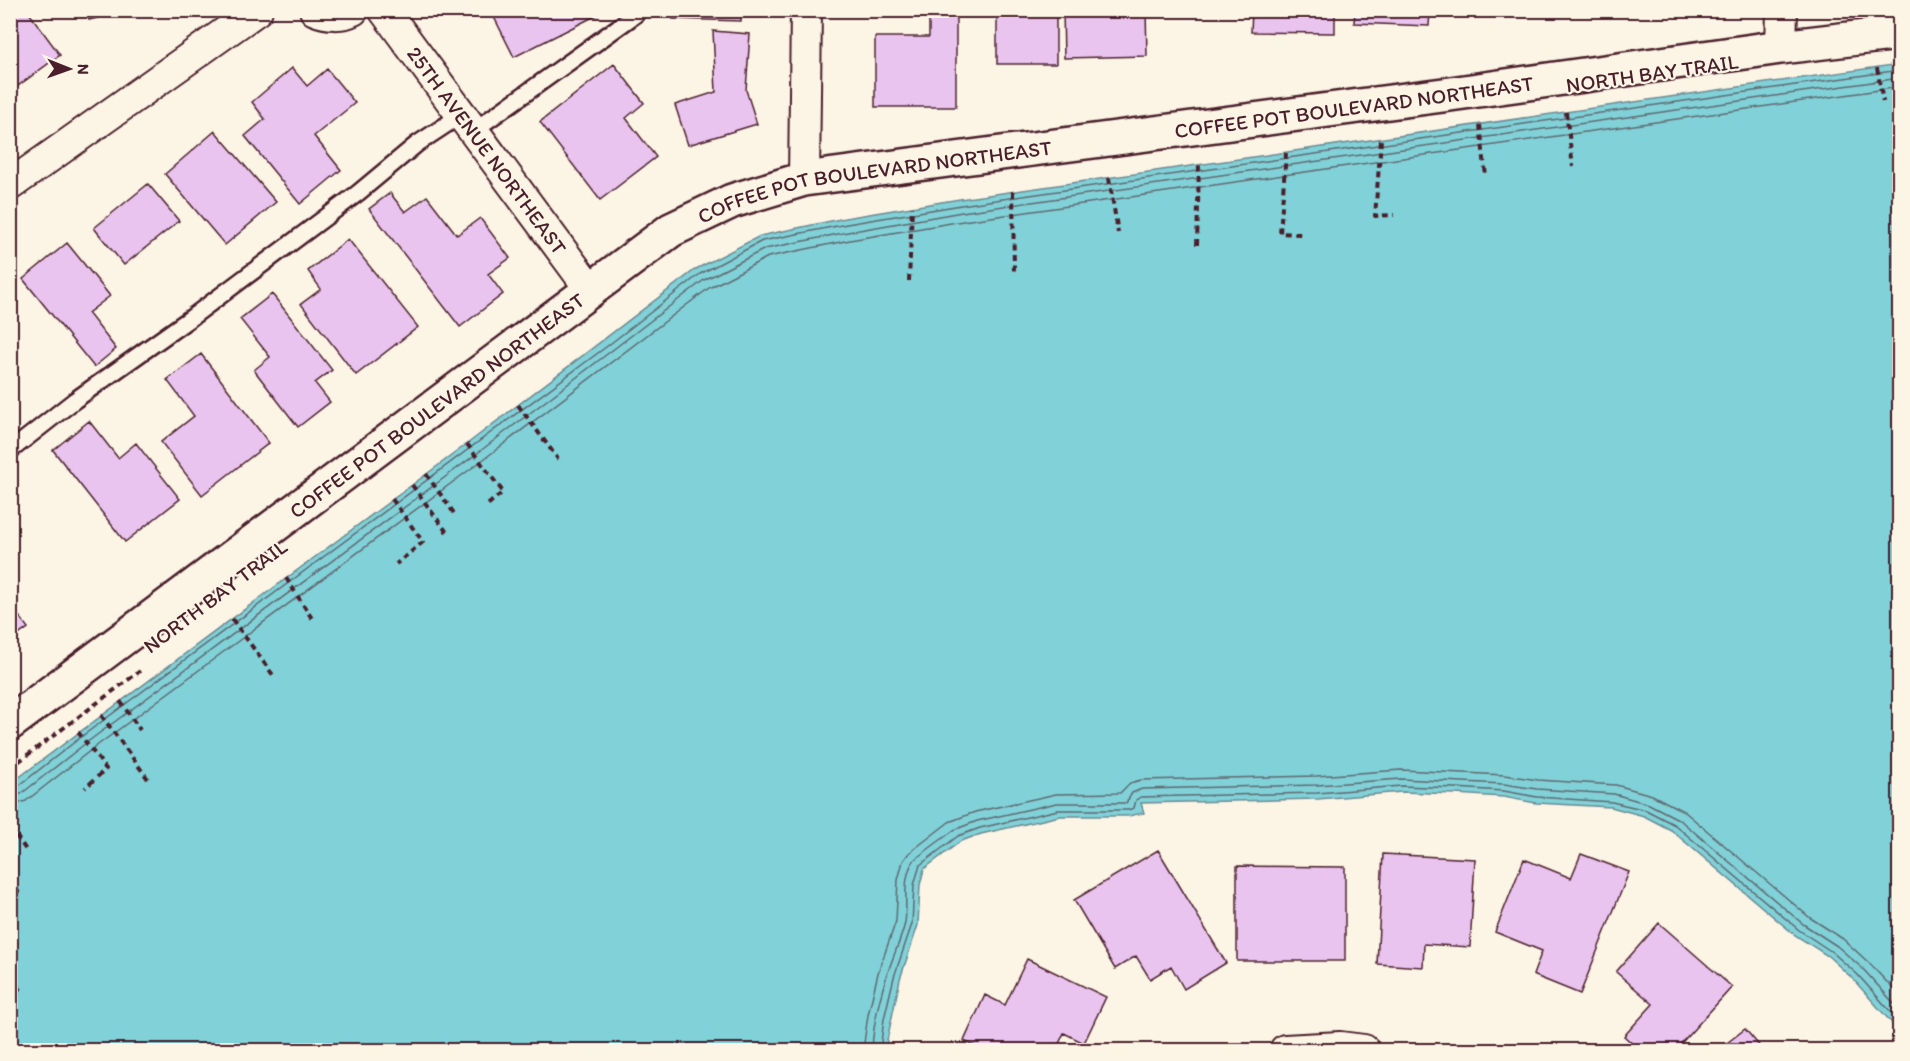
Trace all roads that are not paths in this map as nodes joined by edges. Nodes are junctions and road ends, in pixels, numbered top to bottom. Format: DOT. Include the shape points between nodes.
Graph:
graph roads {
  1 [pos="257,10"];
  2 [pos="315,10"];
  3 [pos="353,10"];
  4 [pos="384,10"];
  5 [pos="634,10"];
  6 [pos="806,10"];
  7 [pos="1782,10"];
  8 [pos="1899,33"];
  9 [pos="1781,47"];
  10 [pos="467,123"];
  11 [pos="804,178"];
  12 [pos="10,184"];
  13 [pos="591,290"];
  14 [pos="10,451"];
  15 [pos="10,723"];
  16 [pos="1285,1050"];
  17 [pos="1364,1050"];
  1 -- 12 [label="street"];
  2 -- 3 [label="street" via="326,14"];
  4 -- 10 [label="street, 25TH AVENUE NORTHEAST"];
  5 -- 10 [label="lane" via="634,15"];
  6 -- 11 [label="street"];
  7 -- 9 [label="street"];
  8 -- 9 [label="street, COFFEE POT BOULEVARD NORTHEAST"];
  9 -- 11 [label="street, COFFEE POT BOULEVARD NORTHEAST"];
  10 -- 13 [label="street, 25TH AVENUE NORTHEAST"];
  10 -- 14 [label="lane" via="417,144 358,193"];
  11 -- 13 [label="street, COFFEE POT BOULEVARD NORTHEAST" via="732,201 671,230"];
  13 -- 15 [label="street, COFFEE POT BOULEVARD NORTHEAST"];
  16 -- 17 [label="street"];
}
